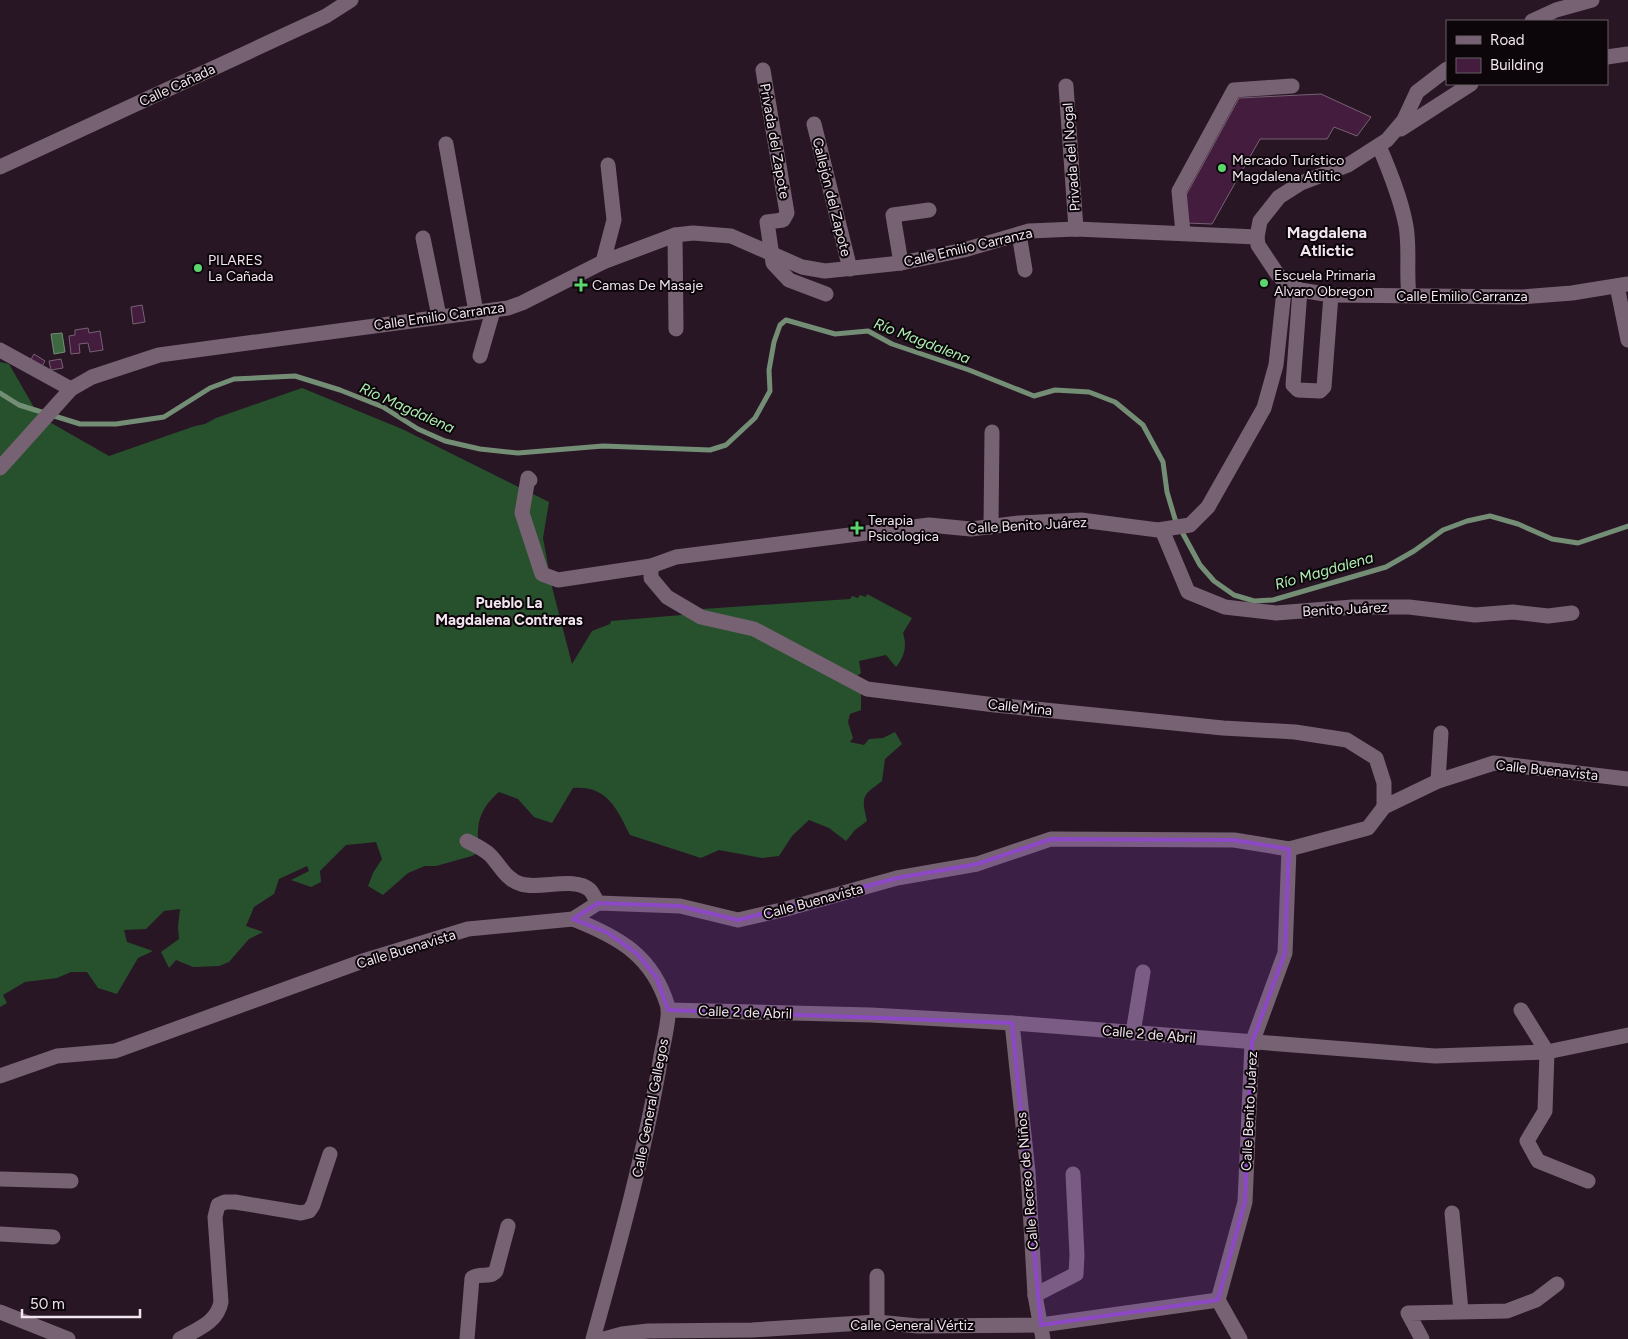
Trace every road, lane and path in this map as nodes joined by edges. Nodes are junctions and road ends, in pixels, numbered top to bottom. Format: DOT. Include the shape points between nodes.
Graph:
graph roads {
  1 [pos="351,0"];
  2 [pos="1592,0"];
  3 [pos="1534,20"];
  4 [pos="1628,54"];
  5 [pos="1608,57"];
  6 [pos="763,70"];
  7 [pos="1446,70"];
  8 [pos="1469,85"];
  9 [pos="1066,86"];
  10 [pos="1292,86"];
  11 [pos="814,124"];
  12 [pos="1395,132"];
  13 [pos="446,144"];
  14 [pos="1379,146"];
  15 [pos="608,165"];
  16 [pos="0,167"];
  17 [pos="929,210"];
  18 [pos="1076,228"];
  19 [pos="1183,233"];
  20 [pos="675,234"];
  21 [pos="1019,234"];
  22 [pos="1256,237"];
  23 [pos="423,238"];
  24 [pos="772,255"];
  25 [pos="603,262"];
  26 [pos="901,263"];
  27 [pos="850,269"];
  28 [pos="1025,270"];
  29 [pos="1285,282"];
  30 [pos="1623,285"];
  31 [pos="1300,290"];
  32 [pos="826,294"];
  33 [pos="1331,295"];
  34 [pos="1409,295"];
  35 [pos="493,311"];
  36 [pos="476,312"];
  37 [pos="439,316"];
  38 [pos="676,329"];
  39 [pos="1628,340"];
  40 [pos="0,350"];
  41 [pos="480,356"];
  42 [pos="72,389"];
  43 [pos="992,432"];
  44 [pos="0,468"];
  45 [pos="530,480"];
  46 [pos="991,527"];
  47 [pos="1164,530"];
  48 [pos="651,566"];
  49 [pos="1572,613"];
  50 [pos="1442,733"];
  51 [pos="1628,779"];
  52 [pos="1438,781"];
  53 [pos="1384,807"];
  54 [pos="467,841"];
  55 [pos="1289,849"];
  56 [pos="598,903"];
  57 [pos="572,920"];
  58 [pos="1143,972"];
  59 [pos="668,1010"];
  60 [pos="1521,1010"];
  61 [pos="1012,1023"];
  62 [pos="1133,1033"];
  63 [pos="1628,1035"];
  64 [pos="1252,1043"];
  65 [pos="1547,1052"];
  66 [pos="0,1076"];
  67 [pos="330,1154"];
  68 [pos="1073,1174"];
  69 [pos="0,1178"];
  70 [pos="71,1181"];
  71 [pos="1588,1181"];
  72 [pos="1452,1213"];
  73 [pos="508,1226"];
  74 [pos="0,1234"];
  75 [pos="53,1237"];
  76 [pos="877,1276"];
  77 [pos="1557,1284"];
  78 [pos="1035,1295"];
  79 [pos="1218,1300"];
  80 [pos="1461,1311"];
  81 [pos="0,1312"];
  82 [pos="878,1322"];
  83 [pos="918,1332"];
  84 [pos="1042,1332"];
  85 [pos="68,1339"];
  86 [pos="180,1339"];
  87 [pos="467,1339"];
  88 [pos="593,1339"];
  89 [pos="604,1339"];
  90 [pos="1240,1339"];
  91 [pos="1422,1339"];
  1 -- 16 [label="street, Calle Cañada" via="326,16"];
  2 -- 3 [label="street"];
  4 -- 5 [label="street"];
  6 -- 24 [label="street, Privada del Zapote" via="788,213 783,220 767,222"];
  7 -- 12 [label="street" via="1417,92 1412,107"];
  8 -- 12 [label="street"];
  9 -- 18 [label="street, Privada del Nogal"];
  10 -- 19 [label="street" via="1234,90 1179,191"];
  11 -- 27 [label="street, Callejón del Zapote"];
  12 -- 14 [label="street"];
  13 -- 36 [label="street"];
  14 -- 22 [label="street" via="1348,165 1300,183 1279,197 1265,212"];
  14 -- 34 [label="street" via="1406,227"];
  15 -- 25 [label="street" via="614,220"];
  17 -- 26 [label="street" via="893,215"];
  18 -- 19 [label="street, Calle Emilio Carranza"];
  18 -- 21 [label="street, Calle Emilio Carranza"];
  19 -- 22 [label="street, Calle Emilio Carranza"];
  20 -- 24 [label="street, Calle Emilio Carranza" via="731,236"];
  20 -- 25 [label="street, Calle Emilio Carranza"];
  20 -- 38 [label="street"];
  21 -- 26 [label="street, Calle Emilio Carranza"];
  21 -- 28 [label="street"];
  22 -- 29 [label="street, Calle Emilio Carranza" via="1260,251"];
  23 -- 37 [label="street"];
  24 -- 27 [label="street, Calle Emilio Carranza" via="802,267 825,271"];
  24 -- 32 [label="street" via="773,263 790,280"];
  25 -- 35 [label="street, Calle Emilio Carranza" via="522,303"];
  26 -- 27 [label="street, Calle Emilio Carranza"];
  29 -- 31 [label="street, Calle Emilio Carranza"];
  29 -- 47 [label="street, Calle Benito Juárez" via="1276,365 1264,408 1208,507 1190,525"];
  30 -- 34 [label="street, Calle Emilio Carranza" via="1522,297"];
  30 -- 39 [label="street"];
  31 -- 33 [label="street, Calle Emilio Carranza"];
  31 -- 33 [label="street" via="1294,385 1298,390 1320,391 1324,387"];
  33 -- 34 [label="street, Calle Emilio Carranza"];
  35 -- 36 [label="street, Calle Emilio Carranza"];
  35 -- 41 [label="street"];
  36 -- 37 [label="street, Calle Emilio Carranza"];
  37 -- 42 [label="street, Calle Emilio Carranza" via="160,355 92,377"];
  40 -- 42 [label="street"];
  42 -- 44 [label="street, Calle Emilio Carranza"];
  43 -- 46 [label="street"];
  45 -- 48 [label="street, Calle Benito Juárez" via="528,478 522,513 542,574 558,580"];
  46 -- 47 [label="street, Calle Benito Juárez" via="1080,520"];
  46 -- 48 [label="street, Calle Benito Juárez" via="971,529 929,525 676,557"];
  47 -- 49 [label="street, Benito Juárez" via="1188,592 1225,607 1276,613 1353,607 1409,607 1475,615 1513,612 1548,616"];
  48 -- 53 [label="street, Calle Mina" via="651,578 667,597 701,617 754,629 867,688 995,705 1295,732 1347,740 1376,758 1384,783"];
  50 -- 52 [label="street"];
  51 -- 52 [label="street, Calle Buenavista" via="1494,763"];
  52 -- 53 [label="street, Calle Buenavista"];
  53 -- 55 [label="street, Calle Buenavista" via="1368,828"];
  54 -- 56 [label="street" via="490,855 518,884 582,885 589,889"];
  55 -- 56 [label="street, Calle Buenavista" via="1234,840 1051,839 978,864 897,878 786,910 738,920 680,906"];
  55 -- 64 [label="street, Calle Benito Juárez" via="1285,953"];
  56 -- 57 [label="street, Calle Buenavista"];
  57 -- 59 [label="street" via="608,933 637,954 656,977"];
  57 -- 66 [label="street, Calle Buenavista" via="468,929 363,961 115,1052 57,1056"];
  58 -- 62 [label="street"];
  59 -- 61 [label="street, Calle 2 de Abril" via="871,1015"];
  59 -- 88 [label="street, Calle General Gallegos" via="642,1155"];
  60 -- 65 [label="street"];
  61 -- 62 [label="street, Calle 2 de Abril"];
  61 -- 78 [label="street, Calle Recreo de Niños" via="1028,1172"];
  62 -- 64 [label="street, Calle 2 de Abril"];
  63 -- 65 [label="street, Calle 2 de Abril"];
  64 -- 65 [label="street, Calle 2 de Abril" via="1435,1056"];
  64 -- 79 [label="street, Calle Benito Juárez" via="1245,1202"];
  65 -- 71 [label="street" via="1545,1111 1527,1141 1538,1161"];
  67 -- 86 [label="street" via="314,1205 309,1211 301,1213 235,1202 224,1202 218,1206 215,1217 219,1311 214,1319"];
  68 -- 78 [label="street" via="1076,1274"];
  69 -- 70 [label="street"];
  72 -- 80 [label="street"];
  73 -- 87 [label="street" via="496,1271 488,1276 472,1278"];
  74 -- 75 [label="street"];
  76 -- 82 [label="street"];
  77 -- 80 [label="street" via="1536,1300 1507,1310"];
  78 -- 84 [label="street, Calle Recreo de Niños"];
  79 -- 84 [label="street, Calle General Vértiz"];
  79 -- 90 [label="street"];
  80 -- 91 [label="street" via="1408,1313"];
  81 -- 85 [label="street"];
  82 -- 83 [label="street, Calle General Vértiz"];
  82 -- 89 [label="street, Calle General Vértiz" via="752,1330 648,1331"];
  83 -- 84 [label="street, Calle General Vértiz"];
}
